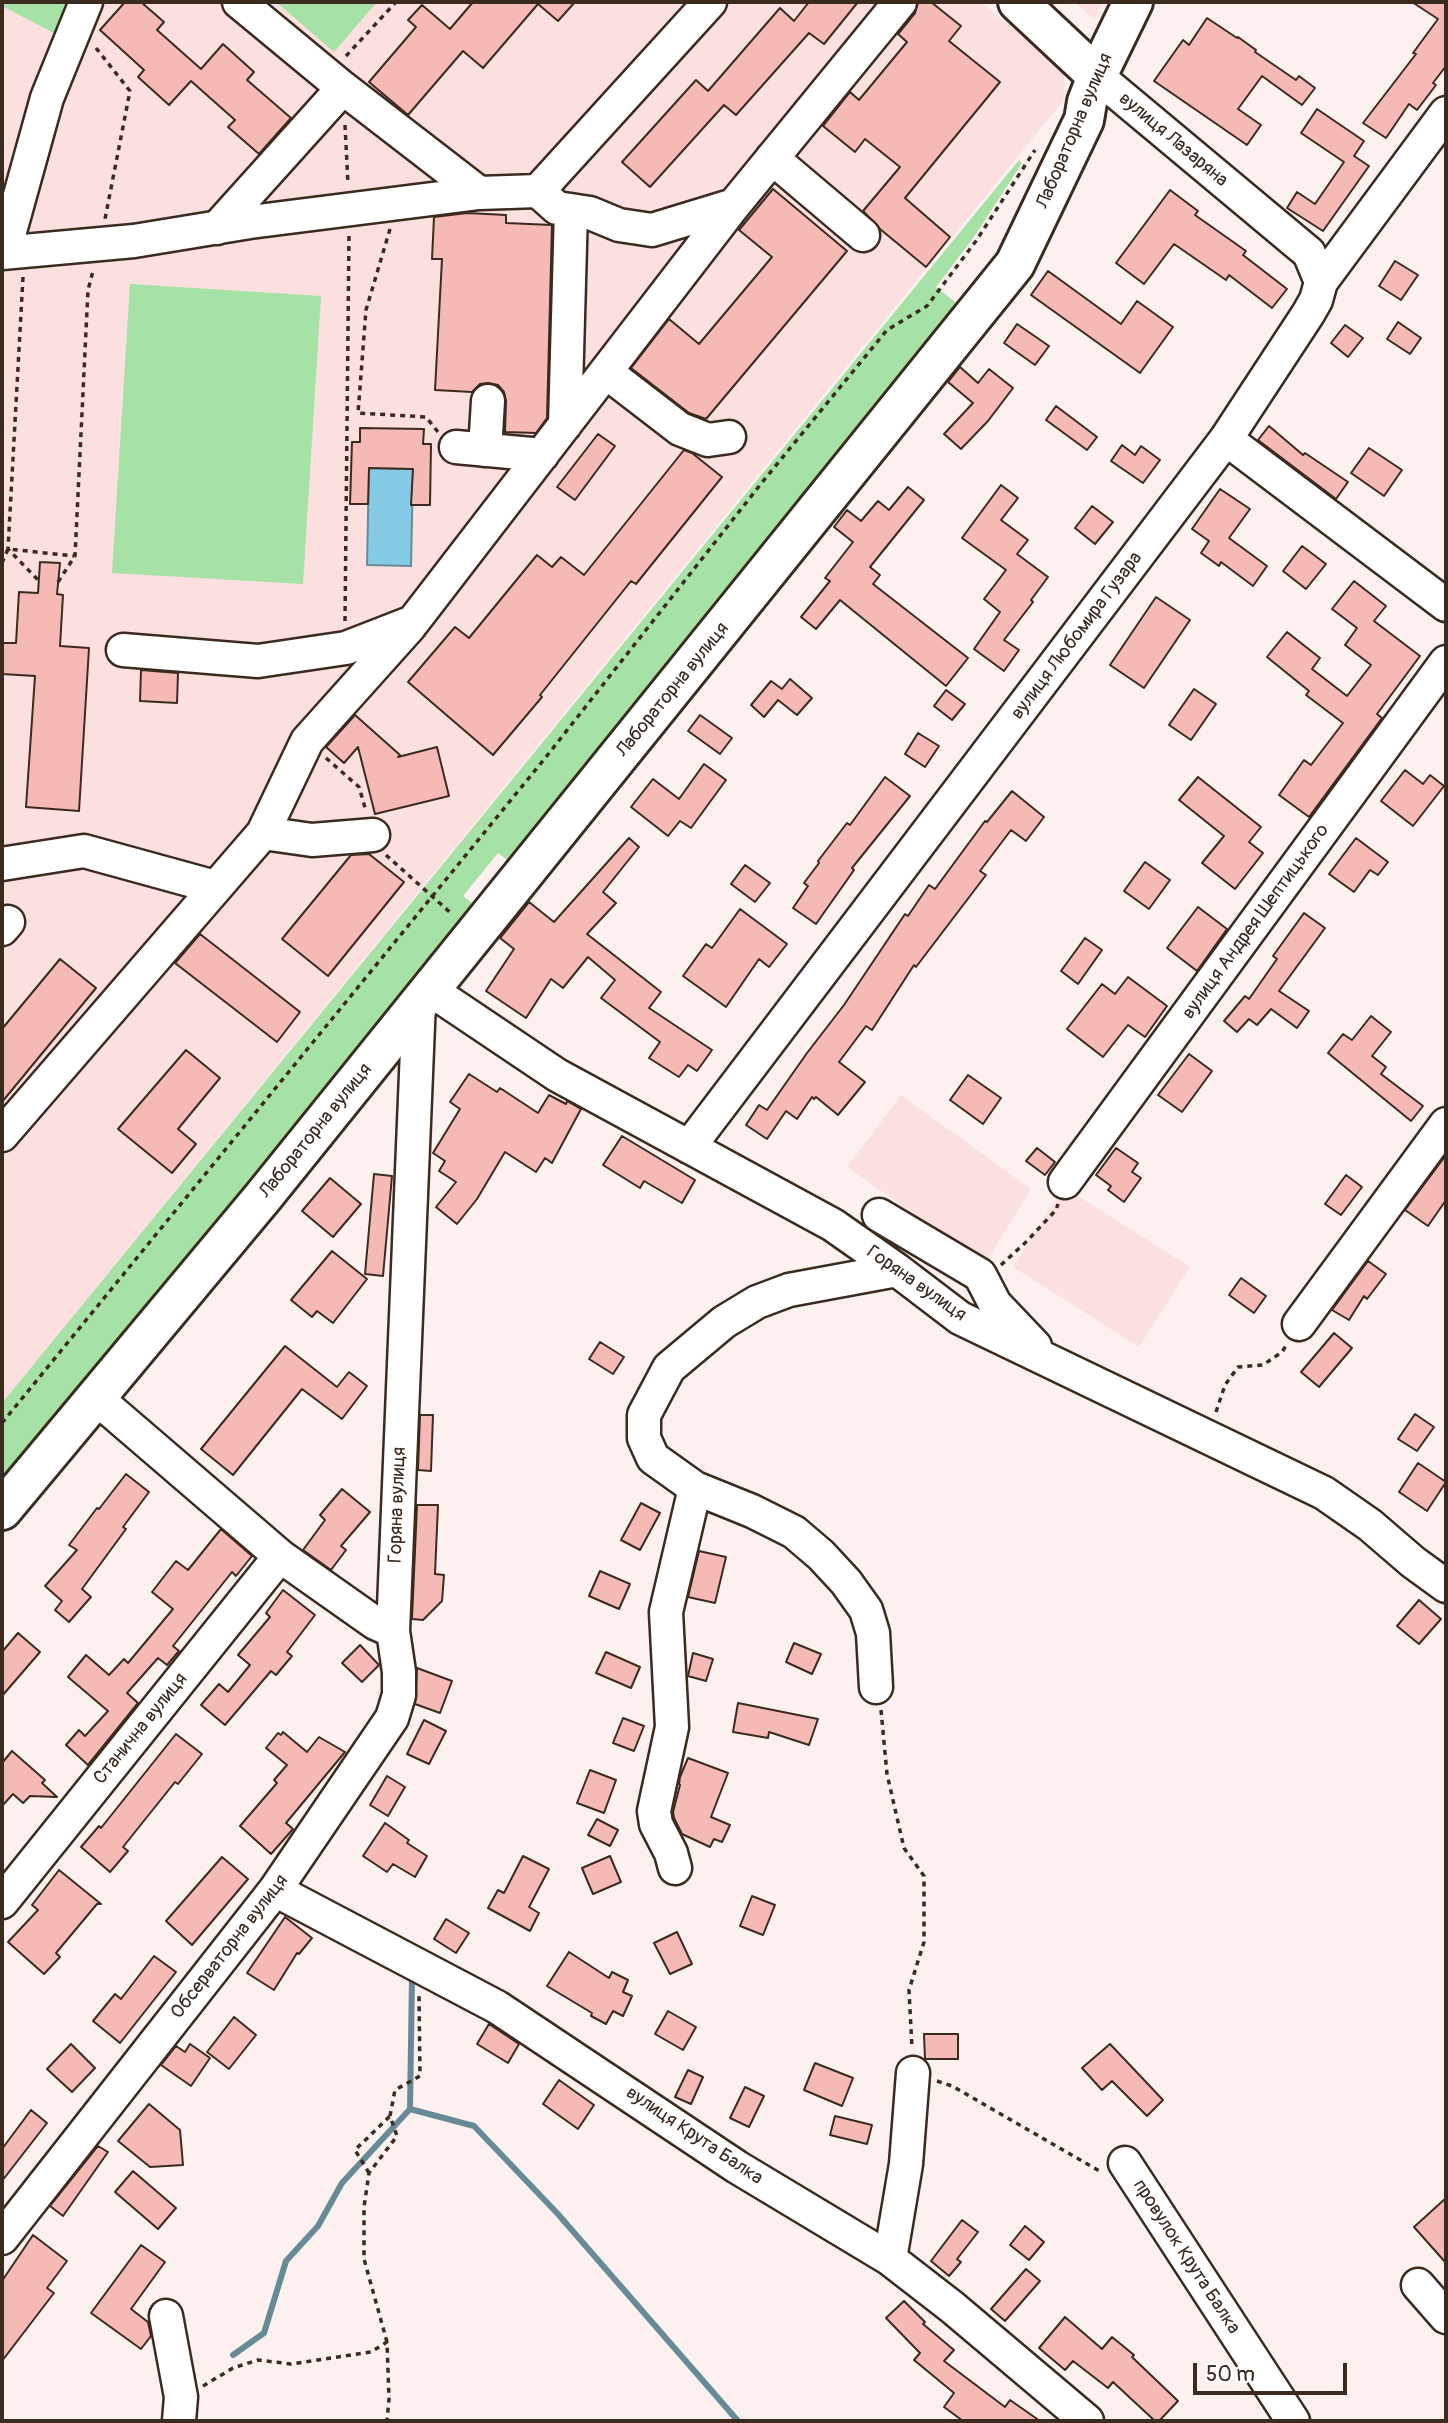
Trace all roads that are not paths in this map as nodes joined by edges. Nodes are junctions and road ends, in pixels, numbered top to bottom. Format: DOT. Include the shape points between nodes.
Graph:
graph roads {
  1 [pos="239,2"];
  2 [pos="710,2"];
  3 [pos="900,2"];
  4 [pos="1018,2"];
  5 [pos="1133,2"];
  6 [pos="81,13"];
  7 [pos="1097,76"];
  8 [pos="335,82"];
  9 [pos="1446,113"];
  10 [pos="772,158"];
  11 [pos="538,191"];
  12 [pos="479,193"];
  13 [pos="734,205"];
  14 [pos="571,210"];
  15 [pos="217,228"];
  16 [pos="863,235"];
  17 [pos="10,252"];
  18 [pos="1321,282"];
  19 [pos="606,372"];
  20 [pos="488,401"];
  21 [pos="565,425"];
  22 [pos="729,437"];
  23 [pos="1226,439"];
  24 [pos="542,455"];
  25 [pos="1446,605"];
  26 [pos="413,622"];
  27 [pos="123,650"];
  28 [pos="1446,662"];
  29 [pos="263,833"];
  30 [pos="373,835"];
  31 [pos="2,864"];
  32 [pos="215,887"];
  33 [pos="424,995"];
  34 [pos="1446,1124"];
  35 [pos="2,1135"];
  36 [pos="689,1147"];
  37 [pos="1065,1182"];
  38 [pos="878,1215"];
  39 [pos="897,1270"];
  40 [pos="1299,1324"];
  41 [pos="1048,1360"];
  42 [pos="95,1397"];
  43 [pos="383,1435"];
  44 [pos="695,1488"];
  45 [pos="2,1510"];
  46 [pos="280,1556"];
  47 [pos="1446,1586"];
  48 [pos="384,1627"];
  49 [pos="876,1687"];
  50 [pos="675,1868"];
  51 [pos="275,1890"];
  52 [pos="2,1902"];
  53 [pos="913,2073"];
  54 [pos="1114,2168"];
  55 [pos="2,2238"];
  56 [pos="890,2259"];
  57 [pos="1419,2285"];
  58 [pos="166,2316"];
  59 [pos="1446,2317"];
  60 [pos="179,2421"];
  61 [pos="1087,2421"];
  62 [pos="1293,2421"];
  1 -- 8 [label="street"];
  2 -- 11 [label="street"];
  3 -- 10 [label="street"];
  4 -- 7 [label="main road, вулиця Лазаряна"];
  5 -- 7 [label="main road, Лабораторна вулиця"];
  6 -- 17 [label="street" via="47,99"];
  7 -- 18 [label="street, вулиця Лазаряна" via="1309,253"];
  7 -- 33 [label="main road, Лабораторна вулиця" via="1084,120 1014,264"];
  8 -- 12 [label="street"];
  8 -- 15 [label="street"];
  9 -- 18 [label="street, вулиця Любомира Гузара"];
  10 -- 13 [label="street"];
  10 -- 16 [label="street"];
  11 -- 12 [label="street"];
  11 -- 14 [label="street" via="558,208"];
  12 -- 15 [label="street"];
  13 -- 14 [label="street" via="652,230"];
  13 -- 19 [label="street"];
  14 -- 21 [label="street"];
  15 -- 17 [label="street"];
  18 -- 23 [label="street, вулиця Любомира Гузара" via="1308,314"];
  19 -- 21 [label="street"];
  19 -- 22 [label="street" via="680,429 708,440"];
  20 -- 24 [label="street" via="470,449"];
  21 -- 24 [label="street"];
  23 -- 25 [label="street"];
  23 -- 36 [label="street, вулиця Любомира Гузара"];
  24 -- 26 [label="street"];
  26 -- 27 [label="street" via="346,648 258,661"];
  26 -- 29 [label="street" via="307,741"];
  28 -- 37 [label="street, вулиця Андрея Шептицького"];
  29 -- 30 [label="street" via="312,840"];
  29 -- 32 [label="street"];
  31 -- 32 [label="street" via="84,851"];
  32 -- 35 [label="street"];
  33 -- 36 [label="street, Горяна вулиця"];
  33 -- 42 [label="main road, Лабораторна вулиця" via="263,1198"];
  33 -- 48 [label="street, Горяна вулиця"];
  34 -- 40 [label="street"];
  36 -- 39 [label="street, Горяна вулиця" via="832,1225"];
  38 -- 41 [label="street" via="980,1275 995,1304"];
  39 -- 41 [label="street, Горяна вулиця" via="960,1318"];
  39 -- 44 [label="street" via="789,1290 757,1302 723,1322 668,1368 644,1415 644,1438 653,1458"];
  41 -- 47 [label="street, Горяна вулиця" via="1324,1493"];
  42 -- 45 [label="main road, Лабораторна вулиця"];
  42 -- 46 [label="street"];
  43 -- 48 [label="street"];
  44 -- 49 [label="street" via="794,1532 846,1582 866,1610 873,1633"];
  44 -- 50 [label="street" via="666,1612 671,1727 654,1811"];
  46 -- 48 [label="street"];
  46 -- 52 [label="street, Станична вулиця"];
  48 -- 51 [label="street, Обсерваторна вулиця" via="399,1672 392,1718"];
  51 -- 55 [label="street, Обсерваторна вулиця"];
  51 -- 56 [label="street, вулиця Крута Балка" via="497,2007 737,2167"];
  53 -- 56 [label="street" via="906,2164"];
  54 -- 62 [label="street, провулок Крута Балка"];
  56 -- 61 [label="street, вулиця Крута Балка"];
  57 -- 59 [label="street"];
  58 -- 60 [label="street" via="181,2397"];
}
